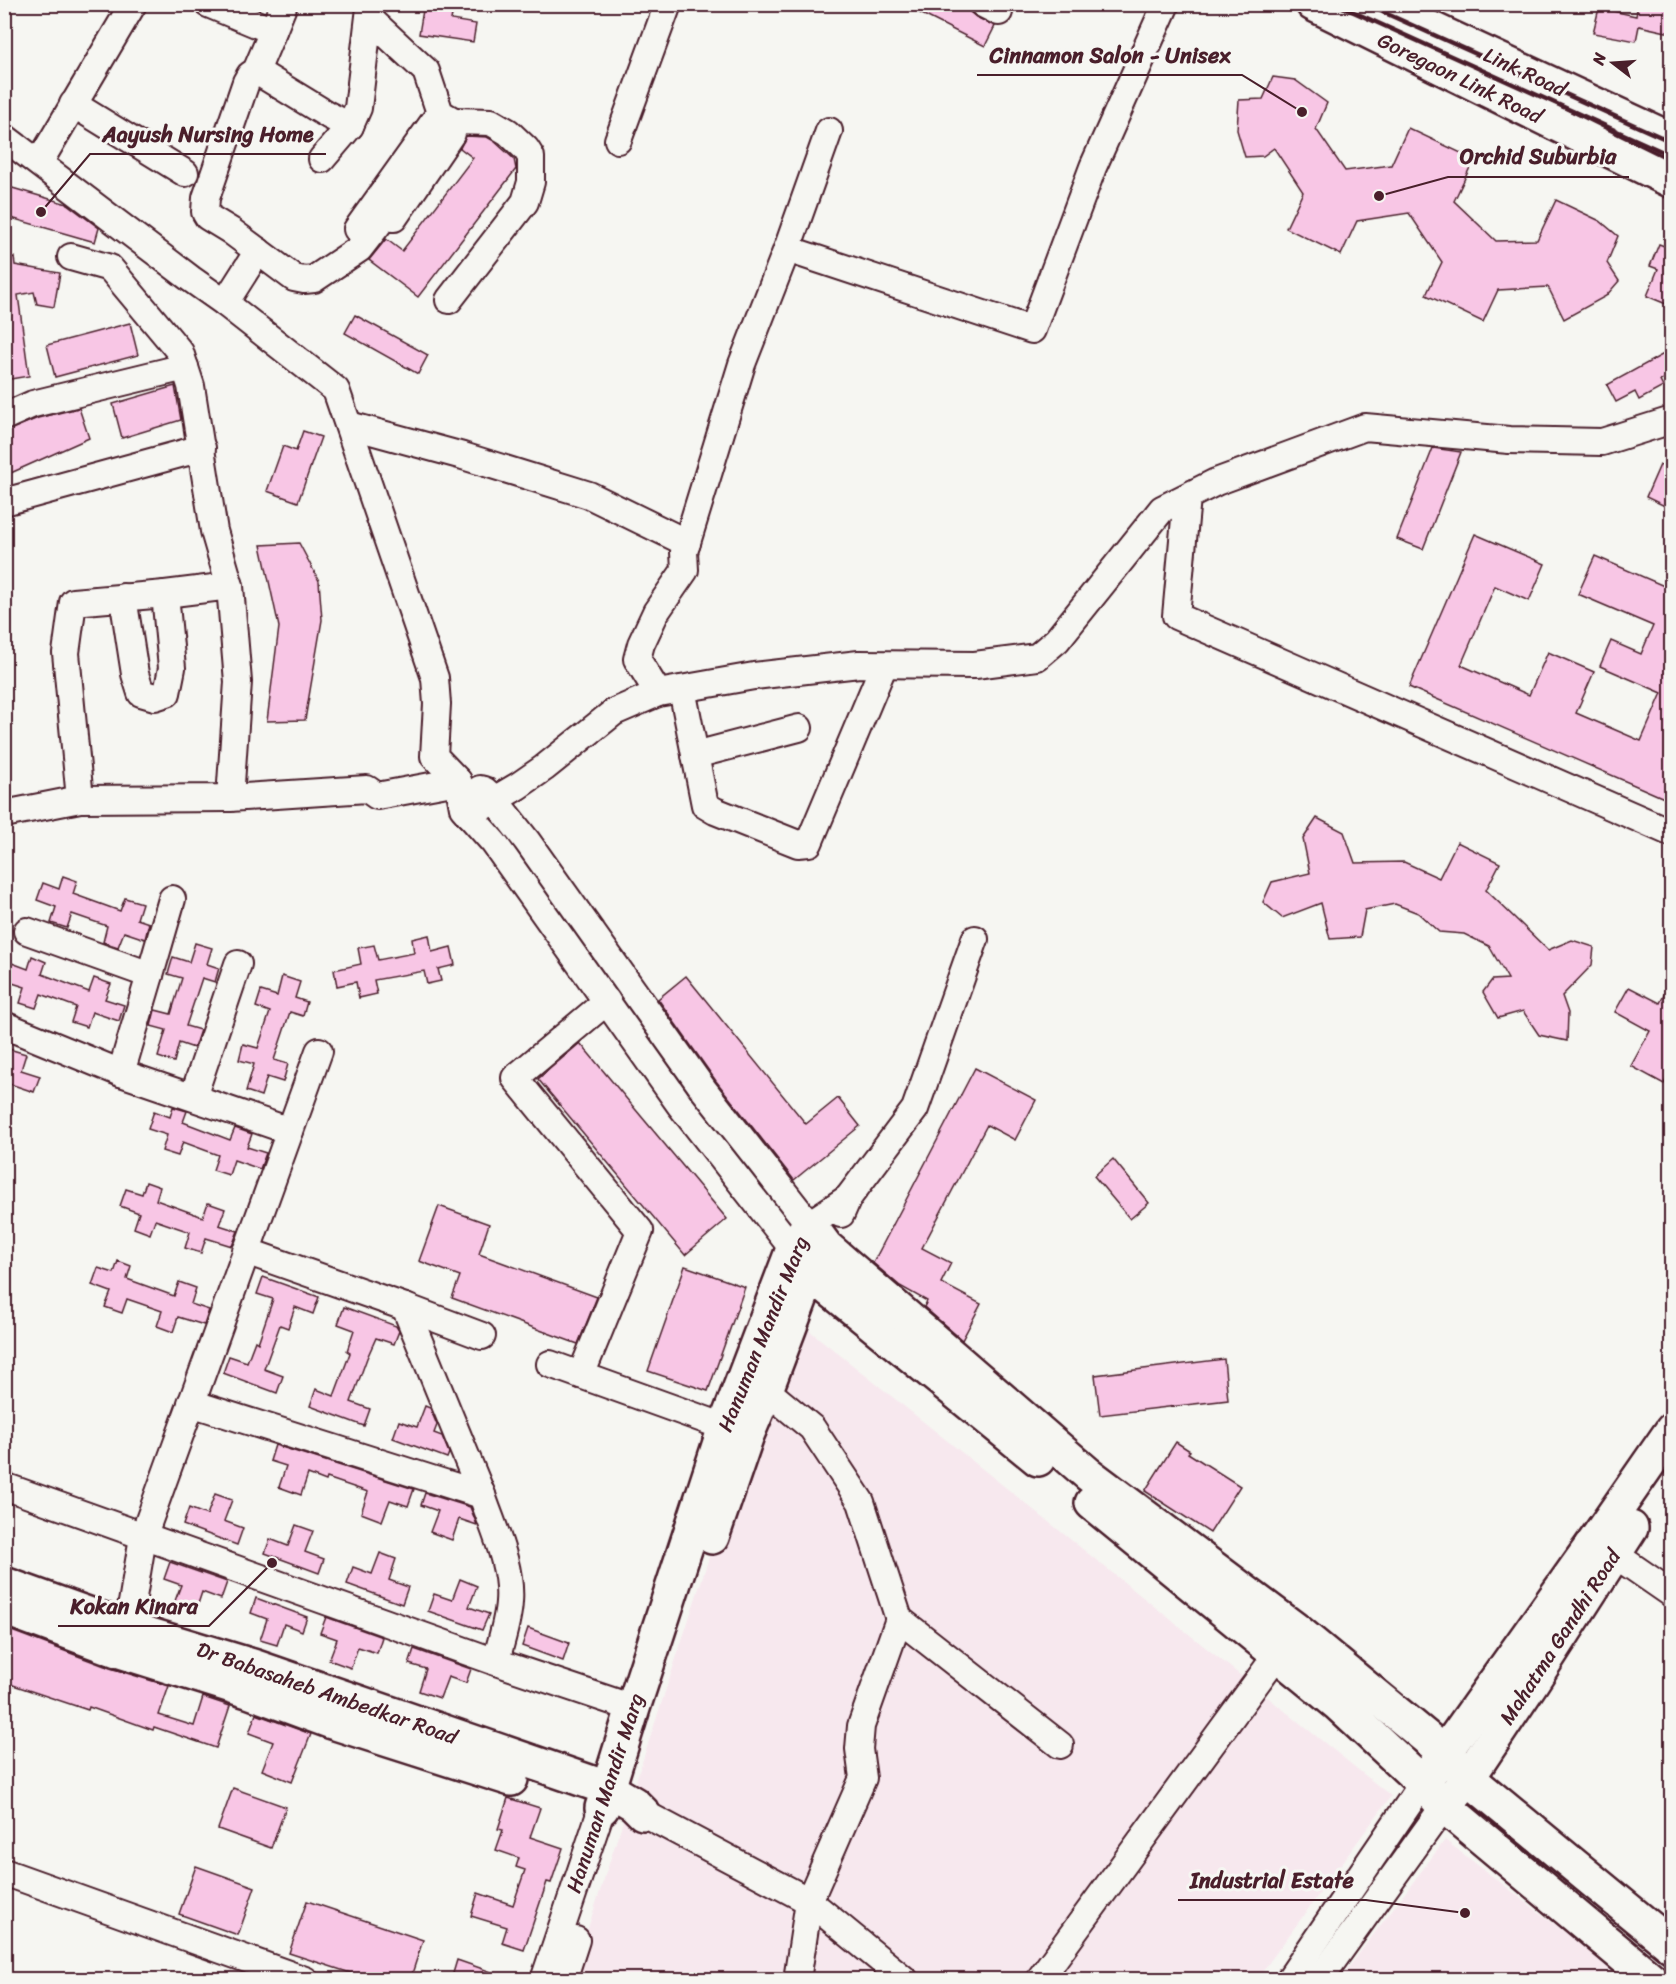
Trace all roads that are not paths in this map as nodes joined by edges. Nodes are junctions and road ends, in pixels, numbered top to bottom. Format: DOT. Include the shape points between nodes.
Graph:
graph roads {
  1 [pos="133,4"];
  2 [pos="208,4"];
  3 [pos="284,4"];
  4 [pos="668,4"];
  5 [pos="1166,4"];
  6 [pos="1313,4"];
  7 [pos="1378,4"];
  8 [pos="370,11"];
  9 [pos="273,31"];
  10 [pos="256,70"];
  11 [pos="73,104"];
  12 [pos="447,117"];
  13 [pos="350,126"];
  14 [pos="829,131"];
  15 [pos="1669,134"];
  16 [pos="4,137"];
  17 [pos="618,140"];
  18 [pos="322,159"];
  19 [pos="39,163"];
  20 [pos="184,173"];
  21 [pos="1671,181"];
  22 [pos="788,249"];
  23 [pos="258,251"];
  24 [pos="71,257"];
  25 [pos="449,300"];
  26 [pos="225,303"];
  27 [pos="185,367"];
  28 [pos="4,417"];
  29 [pos="1671,420"];
  30 [pos="349,425"];
  31 [pos="1643,430"];
  32 [pos="1671,441"];
  33 [pos="202,448"];
  34 [pos="1187,497"];
  35 [pos="4,501"];
  36 [pos="687,543"];
  37 [pos="230,586"];
  38 [pos="165,594"];
  39 [pos="123,597"];
  40 [pos="884,665"];
  41 [pos="670,691"];
  42 [pos="799,728"];
  43 [pos="695,755"];
  44 [pos="454,777"];
  45 [pos="230,798"];
  46 [pos="80,799"];
  47 [pos="494,799"];
  48 [pos="4,814"];
  49 [pos="469,815"];
  50 [pos="1671,833"];
  51 [pos="172,899"];
  52 [pos="27,931"];
  53 [pos="975,939"];
  54 [pos="238,964"];
  55 [pos="150,975"];
  56 [pos="607,1001"];
  57 [pos="4,1025"];
  58 [pos="319,1051"];
  59 [pos="121,1073"];
  60 [pos="193,1097"];
  61 [pos="290,1131"];
  62 [pos="810,1248"];
  63 [pos="246,1251"];
  64 [pos="405,1307"];
  65 [pos="774,1333"];
  66 [pos="482,1336"];
  67 [pos="550,1364"];
  68 [pos="581,1375"];
  69 [pos="766,1390"];
  70 [pos="191,1403"];
  71 [pos="724,1427"];
  72 [pos="1671,1430"];
  73 [pos="1671,1466"];
  74 [pos="4,1486"];
  75 [pos="482,1495"];
  76 [pos="143,1537"];
  77 [pos="1605,1547"];
  78 [pos="4,1584"];
  79 [pos="1671,1594"];
  80 [pos="4,1608"];
  81 [pos="899,1619"];
  82 [pos="121,1638"];
  83 [pos="1286,1642"];
  84 [pos="496,1662"];
  85 [pos="633,1708"];
  86 [pos="1060,1745"];
  87 [pos="1444,1753"];
  88 [pos="1468,1778"];
  89 [pos="1433,1794"];
  90 [pos="618,1804"];
  91 [pos="4,1872"];
  92 [pos="809,1901"];
  93 [pos="1669,1943"];
  94 [pos="1643,1977"];
  95 [pos="305,1980"];
  96 [pos="544,1980"];
  97 [pos="563,1980"];
  98 [pos="797,1980"];
  99 [pos="905,1980"];
  100 [pos="1039,1980"];
  101 [pos="1289,1980"];
  102 [pos="1319,1980"];
  1 -- 11 [label="street"];
  2 -- 9 [label="street"];
  3 -- 9 [label="street"];
  4 -- 17 [label="street"];
  5 -- 22 [label="street" via="1094,167 1032,330"];
  6 -- 21 [label="main road, Goregaon Link Road"];
  7 -- 15 [label="main road, Link Road"];
  8 -- 12 [label="street" via="426,72"];
  8 -- 13 [label="street" via="358,108"];
  9 -- 10 [label="street"];
  10 -- 13 [label="street"];
  10 -- 23 [label="street" via="246,82 205,213"];
  11 -- 19 [label="street"];
  11 -- 20 [label="street"];
  12 -- 23 [label="street" via="350,238 352,246 359,249 314,279 304,280 294,278"];
  12 -- 25 [label="street" via="491,122 508,132 531,157 531,182 525,202"];
  13 -- 18 [label="street"];
  14 -- 22 [label="street"];
  16 -- 19 [label="street"];
  19 -- 26 [label="street"];
  22 -- 36 [label="street" via="742,364"];
  23 -- 26 [label="street"];
  24 -- 27 [label="street" via="110,268 180,352"];
  26 -- 30 [label="street" via="336,390"];
  27 -- 28 [label="street" via="33,404"];
  27 -- 33 [label="street"];
  29 -- 31 [label="street"];
  30 -- 36 [label="street" via="589,495"];
  30 -- 44 [label="street" via="435,678 434,756"];
  31 -- 32 [label="street"];
  31 -- 34 [label="street" via="1602,442 1509,440 1365,427 1216,482"];
  33 -- 35 [label="street"];
  33 -- 37 [label="street" via="214,531"];
  34 -- 40 [label="street" via="1162,509 1057,640 1037,657 975,664"];
  34 -- 50 [label="street" via="1176,616"];
  36 -- 41 [label="street" via="685,570 656,612 637,659"];
  37 -- 38 [label="street"];
  37 -- 45 [label="street" via="238,682"];
  38 -- 39 [label="street"];
  38 -- 39 [label="street" via="172,668 167,693 154,697 141,693 135,674"];
  39 -- 46 [label="street" via="73,602 66,652"];
  40 -- 41 [label="street" via="859,664 754,676"];
  40 -- 43 [label="street" via="809,843 798,844 705,805"];
  41 -- 43 [label="street"];
  41 -- 47 [label="street" via="614,712 544,768"];
  42 -- 43 [label="street"];
  44 -- 45 [label="street" via="377,796 367,789"];
  44 -- 47 [label="street" via="484,790"];
  44 -- 49 [label="street" via="463,808"];
  45 -- 46 [label="street"];
  46 -- 48 [label="street"];
  47 -- 49 [label="street"];
  47 -- 62 [label="street" via="704,1090"];
  49 -- 56 [label="street" via="494,843"];
  51 -- 55 [label="street"];
  52 -- 55 [label="street"];
  53 -- 62 [label="street, Hanuman Mandir Marg" via="915,1109"];
  54 -- 60 [label="street"];
  55 -- 59 [label="street"];
  56 -- 62 [label="street" via="680,1105"];
  56 -- 68 [label="street" via="515,1078 640,1231"];
  57 -- 59 [label="street"];
  58 -- 61 [label="street"];
  59 -- 60 [label="street"];
  60 -- 61 [label="street"];
  61 -- 63 [label="street"];
  62 -- 65 [label="main road, Hanuman Mandir Marg"];
  62 -- 83 [label="main road"];
  63 -- 64 [label="street"];
  63 -- 70 [label="street"];
  64 -- 66 [label="street"];
  64 -- 75 [label="street"];
  65 -- 69 [label="main road, Hanuman Mandir Marg"];
  65 -- 71 [label="main road, Hanuman Mandir Marg"];
  67 -- 68 [label="street"];
  68 -- 71 [label="street"];
  69 -- 81 [label="street" via="812,1428 861,1502"];
  69 -- 90 [label="main road, Hanuman Mandir Marg"];
  70 -- 75 [label="street"];
  70 -- 76 [label="street"];
  71 -- 85 [label="main road, Hanuman Mandir Marg"];
  72 -- 77 [label="main road, Mahatma Gandhi Road"];
  73 -- 77 [label="main road, Mahatma Gandhi Road"];
  74 -- 76 [label="street"];
  75 -- 84 [label="street" via="509,1586 509,1604"];
  76 -- 82 [label="street" via="132,1603"];
  76 -- 84 [label="street"];
  77 -- 79 [label="street"];
  77 -- 87 [label="main road, Mahatma Gandhi Road"];
  77 -- 88 [label="main road, Mahatma Gandhi Road"];
  78 -- 82 [label="main road, Dr Babasaheb Ambedkar Road"];
  80 -- 82 [label="main road, Dr Babasaheb Ambedkar Road"];
  81 -- 86 [label="street"];
  81 -- 92 [label="street" via="861,1726 863,1778"];
  82 -- 90 [label="main road, Dr Babasaheb Ambedkar Road"];
  83 -- 87 [label="main road"];
  83 -- 89 [label="main road" via="1338,1704"];
  83 -- 100 [label="street"];
  84 -- 85 [label="street"];
  85 -- 90 [label="main road, Hanuman Mandir Marg"];
  87 -- 88 [label="main road"];
  87 -- 89 [label="main road, Mahatma Gandhi Road"];
  88 -- 89 [label="main road, Mahatma Gandhi Road"];
  88 -- 93 [label="main road"];
  89 -- 94 [label="main road"];
  89 -- 101 [label="street"];
  89 -- 102 [label="street"];
  90 -- 92 [label="street, Dr Babasaheb Ambedkar Road"];
  90 -- 96 [label="street, Hanuman Mandir Marg"];
  90 -- 97 [label="street"];
  91 -- 95 [label="street"];
  92 -- 98 [label="street"];
  92 -- 99 [label="street, Dr Babasaheb Ambedkar Road"];
  93 -- 94 [label="street"];
}
